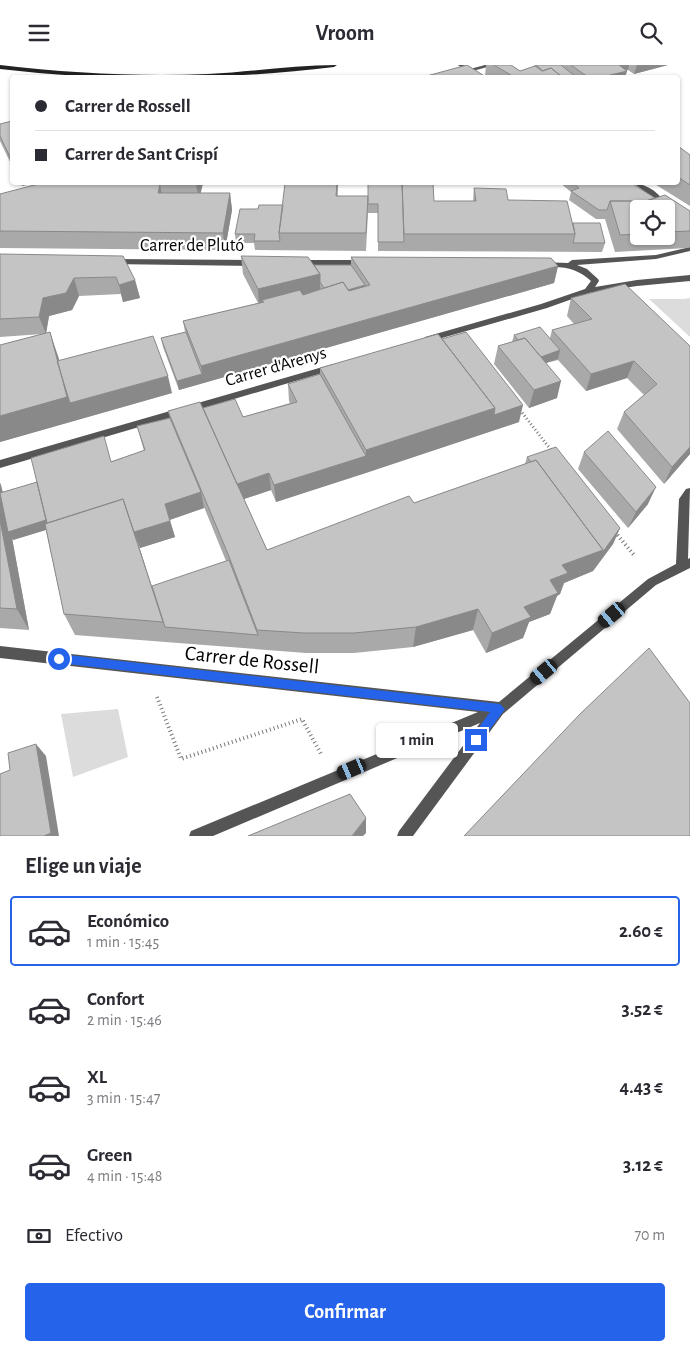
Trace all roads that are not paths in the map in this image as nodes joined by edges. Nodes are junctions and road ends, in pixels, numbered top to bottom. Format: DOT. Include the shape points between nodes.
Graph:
graph roads {
  1 [pos="334,65"];
  2 [pos="461,65"];
  3 [pos="492,65"];
  4 [pos="0,67"];
  5 [pos="469,71"];
  6 [pos="102,75"];
  7 [pos="212,75"];
  8 [pos="454,75"];
  9 [pos="475,75"];
  10 [pos="639,185"];
  11 [pos="659,200"];
  12 [pos="690,249"];
  13 [pos="99,262"];
  14 [pos="258,263"];
  15 [pos="288,263"];
  16 [pos="378,263"];
  17 [pos="537,264"];
  18 [pos="564,264"];
  19 [pos="690,278"];
  20 [pos="588,291"];
  21 [pos="420,342"];
  22 [pos="344,364"];
  23 [pos="0,464"];
  24 [pos="690,492"];
  25 [pos="686,565"];
  26 [pos="0,652"];
  27 [pos="500,709"];
  28 [pos="196,836"];
  29 [pos="404,836"];
  1 -- 7 [label="street"];
  2 -- 5 [label="street"];
  3 -- 5 [label="street"];
  4 -- 6 [label="street"];
  5 -- 8 [label="street"];
  5 -- 9 [label="street"];
  10 -- 11 [label="street"];
  12 -- 18 [label="street" via="656,257"];
  13 -- 14 [label="street, Carrer de Plutó"];
  15 -- 16 [label="street"];
  17 -- 18 [label="street"];
  18 -- 20 [label="street" via="589,273 595,281"];
  19 -- 20 [label="street"];
  20 -- 21 [label="street"];
  22 -- 23 [label="street, Carrer d'Arenys"];
  24 -- 25 [label="street" via="684,499"];
  25 -- 27 [label="street" via="652,582"];
  26 -- 27 [label="street, Carrer de Rossell"];
  27 -- 28 [label="street"];
  27 -- 29 [label="street"];
}
